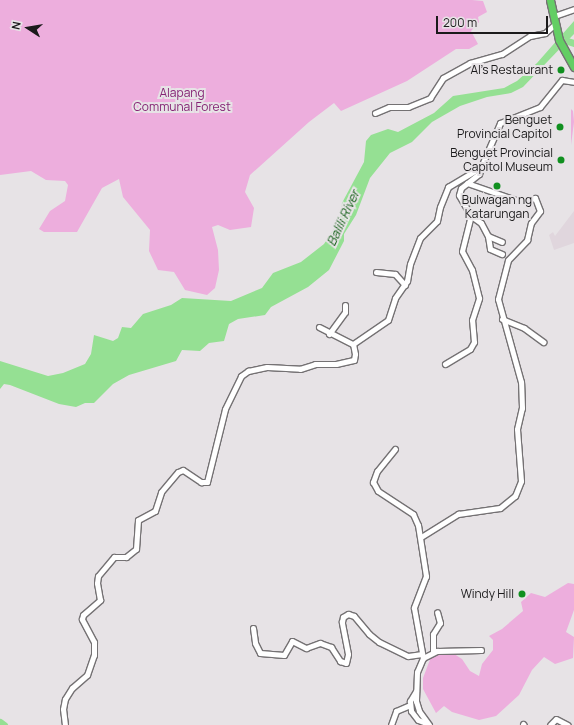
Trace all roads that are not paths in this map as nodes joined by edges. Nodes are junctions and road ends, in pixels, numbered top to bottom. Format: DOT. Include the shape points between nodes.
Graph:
graph roads {
  1 [pos="550,0"];
  2 [pos="574,9"];
  3 [pos="554,16"];
  4 [pos="555,24"];
  5 [pos="574,67"];
  6 [pos="574,82"];
  7 [pos="375,113"];
  8 [pos="481,167"];
  9 [pos="467,183"];
  10 [pos="471,216"];
  11 [pos="488,236"];
  12 [pos="502,242"];
  13 [pos="502,254"];
  14 [pos="376,272"];
  15 [pos="405,285"];
  16 [pos="345,304"];
  17 [pos="502,319"];
  18 [pos="320,327"];
  19 [pos="329,334"];
  20 [pos="543,342"];
  21 [pos="353,344"];
  22 [pos="445,364"];
  23 [pos="395,449"];
  24 [pos="421,537"];
  25 [pos="437,612"];
  26 [pos="253,628"];
  27 [pos="481,650"];
  28 [pos="433,652"];
  29 [pos="422,656"];
  30 [pos="416,691"];
  31 [pos="410,705"];
  32 [pos="428,724"];
  33 [pos="65,725"];
  34 [pos="392,725"];
  35 [pos="550,725"];
  36 [pos="568,725"];
  1 -- 3 [label="highway"];
  2 -- 3 [label="street"];
  3 -- 4 [label="highway"];
  4 -- 5 [label="highway" via="568,59"];
  4 -- 7 [label="street" via="545,33 530,36 502,54 470,63 443,78 430,98 405,108 389,107"];
  6 -- 8 [label="street" via="562,80 540,107 500,123"];
  8 -- 9 [label="street" via="480,174"];
  8 -- 15 [label="street" via="448,187 437,221 418,241"];
  9 -- 10 [label="street" via="461,188 459,196"];
  9 -- 17 [label="street" via="519,201 535,198 540,208 540,213 531,223 527,240 510,257 507,264 498,299"];
  10 -- 11 [label="street" via="481,223"];
  10 -- 22 [label="street" via="462,251 472,270 480,298 472,320 474,342 470,349"];
  11 -- 12 [label="street"];
  11 -- 13 [label="street" via="490,249"];
  14 -- 15 [label="street" via="395,274"];
  15 -- 21 [label="street" via="395,298 385,323"];
  16 -- 19 [label="street" via="345,312"];
  17 -- 20 [label="street" via="524,328"];
  17 -- 24 [label="street" via="521,382 522,408 517,429 520,487 512,500 500,508 458,514"];
  18 -- 19 [label="street"];
  19 -- 21 [label="street"];
  21 -- 33 [label="street" via="355,357 350,361 315,364 300,369 267,367 248,371 241,376 225,409 207,482 201,482 183,470 178,472 161,492 155,511 138,520 136,549 126,557 114,557 98,576 100,600 87,610 82,619 94,642 94,655 87,675 72,688 65,699"];
  23 -- 24 [label="street" via="377,471 373,482 378,491 414,514"];
  24 -- 29 [label="street" via="426,576 414,608"];
  25 -- 28 [label="street" via="440,623 433,634"];
  26 -- 29 [label="street" via="253,636 260,653 284,654 292,641 304,648 320,643 331,647 340,661 346,663 348,654 342,622 343,617 348,614 354,616 379,642 408,656"];
  27 -- 28 [label="street"];
  28 -- 29 [label="street"];
  29 -- 30 [label="street" via="417,672"];
  30 -- 31 [label="street"];
  30 -- 32 [label="street" via="419,711"];
  31 -- 32 [label="street" via="414,716"];
  31 -- 34 [label="street" via="396,711"];
  35 -- 36 [label="street" via="556,719"];
}
